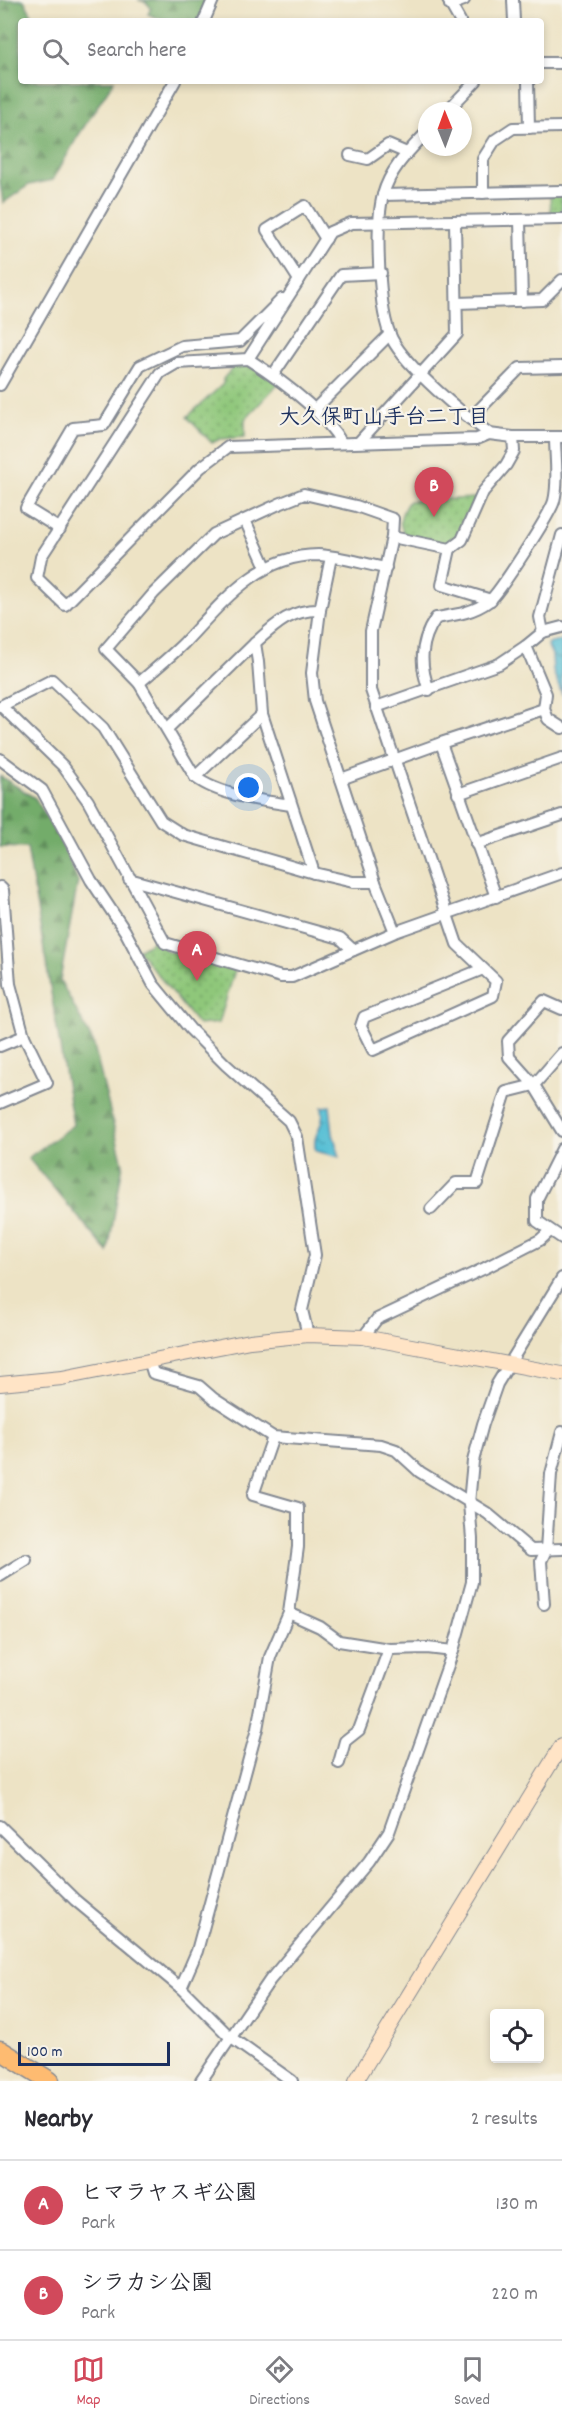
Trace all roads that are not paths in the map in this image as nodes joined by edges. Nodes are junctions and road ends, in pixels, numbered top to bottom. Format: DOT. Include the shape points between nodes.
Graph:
graph roads {
  1 [pos="213,0"];
  2 [pos="464,0"];
  3 [pos="513,0"];
  4 [pos="449,2"];
  5 [pos="205,18"];
  6 [pos="458,18"];
  7 [pos="514,18"];
  8 [pos="544,63"];
  9 [pos="562,63"];
  10 [pos="173,84"];
  11 [pos="473,84"];
  12 [pos="528,84"];
  13 [pos="456,102"];
  14 [pos="562,127"];
  15 [pos="529,128"];
  16 [pos="418,141"];
  17 [pos="407,153"];
  18 [pos="350,155"];
  19 [pos="562,191"];
  20 [pos="483,193"];
  21 [pos="383,195"];
  22 [pos="562,219"];
  23 [pos="520,220"];
  24 [pos="455,221"];
  25 [pos="380,223"];
  26 [pos="326,239"];
  27 [pos="381,273"];
  28 [pos="299,280"];
  29 [pos="562,280"];
  30 [pos="286,300"];
  31 [pos="522,301"];
  32 [pos="457,303"];
  33 [pos="390,334"];
  34 [pos="248,359"];
  35 [pos="562,367"];
  36 [pos="421,373"];
  37 [pos="273,375"];
  38 [pos="0,385"];
  39 [pos="314,410"];
  40 [pos="470,419"];
  41 [pos="490,434"];
  42 [pos="513,437"];
  43 [pos="558,437"];
  44 [pos="340,442"];
  45 [pos="359,442"];
  46 [pos="244,520"];
  47 [pos="60,529"];
  48 [pos="562,535"];
  49 [pos="392,537"];
  50 [pos="450,549"];
  51 [pos="331,557"];
  52 [pos="266,567"];
  53 [pos="386,568"];
  54 [pos="491,600"];
  55 [pos="320,610"];
  56 [pos="562,627"];
  57 [pos="543,632"];
  58 [pos="255,644"];
  59 [pos="526,646"];
  60 [pos="139,683"];
  61 [pos="429,690"];
  62 [pos="1,706"];
  63 [pos="376,707"];
  64 [pos="544,709"];
  65 [pos="262,714"];
  66 [pos="168,728"];
  67 [pos="562,728"];
  68 [pos="441,743"];
  69 [pos="562,758"];
  70 [pos="0,759"];
  71 [pos="393,760"];
  72 [pos="195,777"];
  73 [pos="340,779"];
  74 [pos="458,794"];
  75 [pos="291,805"];
  76 [pos="562,815"];
  77 [pos="476,844"];
  78 [pos="314,873"];
  79 [pos="562,873"];
  80 [pos="129,879"];
  81 [pos="375,882"];
  82 [pos="0,887"];
  83 [pos="495,897"];
  84 [pos="447,914"];
  85 [pos="2,931"];
  86 [pos="395,932"];
  87 [pos="353,950"];
  88 [pos="483,969"];
  89 [pos="5,986"];
  90 [pos="562,1010"];
  91 [pos="24,1036"];
  92 [pos="0,1046"];
  93 [pos="562,1053"];
  94 [pos="534,1085"];
  95 [pos="0,1103"];
  96 [pos="562,1131"];
  97 [pos="562,1149"];
  98 [pos="431,1209"];
  99 [pos="550,1231"];
  100 [pos="562,1238"];
  101 [pos="562,1278"];
  102 [pos="308,1335"];
  103 [pos="363,1337"];
  104 [pos="150,1360"];
  105 [pos="509,1364"];
  106 [pos="562,1374"];
  107 [pos="0,1384"];
  108 [pos="562,1432"];
  109 [pos="273,1437"];
  110 [pos="469,1503"];
  111 [pos="562,1549"];
  112 [pos="546,1550"];
  113 [pos="26,1560"];
  114 [pos="0,1576"];
  115 [pos="544,1604"];
  116 [pos="289,1613"];
  117 [pos="389,1649"];
  118 [pos="453,1651"];
  119 [pos="562,1745"];
  120 [pos="339,1763"];
  121 [pos="0,1826"];
  122 [pos="181,1988"];
  123 [pos="230,2037"];
  124 [pos="0,2050"];
  125 [pos="50,2081"];
  126 [pos="201,2081"];
  127 [pos="292,2081"];
  128 [pos="356,2081"];
  1 -- 5 [label="street"];
  2 -- 4 [label="street"];
  3 -- 7 [label="street"];
  4 -- 6 [label="street"];
  8 -- 9 [label="street"];
  10 -- 38 [label="street"];
  11 -- 13 [label="street"];
  12 -- 15 [label="street"];
  14 -- 15 [label="street"];
  15 -- 20 [label="street" via="513,129 495,140 483,159"];
  16 -- 17 [label="street"];
  17 -- 18 [label="street" via="388,145 368,159"];
  17 -- 21 [label="street"];
  19 -- 20 [label="street"];
  20 -- 21 [label="street"];
  21 -- 25 [label="street"];
  22 -- 23 [label="street"];
  23 -- 24 [label="street"];
  23 -- 31 [label="street"];
  24 -- 25 [label="street"];
  24 -- 32 [label="street"];
  25 -- 26 [label="street" via="351,223 330,232"];
  25 -- 27 [label="street"];
  26 -- 28 [label="street"];
  26 -- 28 [label="street" via="305,206 267,230"];
  27 -- 33 [label="street"];
  27 -- 37 [label="street" via="341,275"];
  28 -- 30 [label="street"];
  29 -- 31 [label="street" via="542,300"];
  30 -- 34 [label="street"];
  30 -- 47 [label="street" via="280,299 240,341 182,346 140,366 104,425 73,428 26,508"];
  31 -- 32 [label="street"];
  32 -- 36 [label="street" via="457,334"];
  33 -- 36 [label="street"];
  33 -- 39 [label="street"];
  34 -- 37 [label="street"];
  34 -- 47 [label="street" via="177,363 160,373"];
  35 -- 40 [label="street" via="520,368"];
  36 -- 40 [label="street"];
  36 -- 45 [label="street"];
  37 -- 39 [label="street"];
  39 -- 44 [label="street"];
  40 -- 41 [label="street"];
  41 -- 42 [label="street"];
  41 -- 45 [label="street" via="477,439"];
  42 -- 43 [label="street"];
  42 -- 50 [label="street" via="514,451 507,465 483,492 462,540"];
  43 -- 54 [label="street" via="553,505"];
  44 -- 45 [label="street"];
  44 -- 47 [label="street" via="228,447 200,468 65,605 37,578 41,557"];
  46 -- 49 [label="street" via="304,494 393,519"];
  46 -- 52 [label="street"];
  46 -- 60 [label="street" via="214,534 106,649"];
  48 -- 57 [label="street" via="540,617"];
  49 -- 50 [label="street"];
  49 -- 53 [label="street"];
  50 -- 54 [label="street" via="442,585"];
  51 -- 52 [label="street" via="288,559"];
  51 -- 53 [label="street"];
  51 -- 55 [label="street"];
  52 -- 60 [label="street" via="235,588"];
  53 -- 63 [label="street" via="371,631 369,674"];
  54 -- 61 [label="street" via="477,609 436,618 431,625 421,658"];
  55 -- 58 [label="street" via="308,609 286,616"];
  55 -- 73 [label="street" via="312,673 315,701"];
  56 -- 57 [label="street"];
  57 -- 59 [label="street"];
  58 -- 65 [label="street"];
  58 -- 66 [label="street"];
  59 -- 61 [label="street" via="499,664"];
  59 -- 64 [label="street" via="546,694"];
  60 -- 66 [label="street"];
  61 -- 63 [label="street"];
  62 -- 78 [label="street" via="52,680 103,728 161,821 183,835"];
  62 -- 80 [label="street" via="63,766 88,801"];
  63 -- 71 [label="street"];
  64 -- 67 [label="street" via="548,719"];
  64 -- 68 [label="street"];
  65 -- 72 [label="street"];
  65 -- 75 [label="street"];
  66 -- 72 [label="street"];
  68 -- 71 [label="street"];
  68 -- 74 [label="street"];
  69 -- 74 [label="street"];
  70 -- 102 [label="street" via="42,790 153,984 190,1029 289,1121 297,1137 315,1255 302,1310"];
  71 -- 73 [label="street"];
  71 -- 84 [label="street"];
  72 -- 75 [label="street" via="207,786"];
  73 -- 81 [label="street"];
  74 -- 77 [label="street"];
  75 -- 78 [label="street"];
  76 -- 77 [label="street"];
  77 -- 83 [label="street"];
  78 -- 81 [label="street" via="352,882"];
  79 -- 83 [label="street"];
  80 -- 87 [label="street" via="340,938"];
  80 -- 87 [label="street" via="165,943 292,978"];
  81 -- 86 [label="street"];
  82 -- 85 [label="street"];
  83 -- 84 [label="street"];
  84 -- 86 [label="street"];
  84 -- 88 [label="street" via="457,944"];
  85 -- 89 [label="street"];
  86 -- 87 [label="street"];
  88 -- 88 [label="street" via="496,981 493,996 373,1050 361,1026 364,1017"];
  89 -- 91 [label="street"];
  90 -- 94 [label="street" via="544,1001 508,1041 509,1057"];
  91 -- 92 [label="street"];
  91 -- 95 [label="street" via="47,1083"];
  93 -- 94 [label="street"];
  94 -- 96 [label="street"];
  94 -- 98 [label="street" via="506,1092 477,1183 456,1183"];
  97 -- 99 [label="street" via="537,1199 537,1221"];
  99 -- 100 [label="street"];
  99 -- 103 [label="street" via="540,1240 377,1319"];
  101 -- 105 [label="street"];
  102 -- 103 [label="street"];
  102 -- 104 [label="street" via="250,1341"];
  103 -- 105 [label="street"];
  104 -- 107 [label="street" via="62,1378"];
  104 -- 109 [label="street" via="153,1373 199,1386"];
  105 -- 106 [label="street"];
  105 -- 110 [label="street" via="497,1384 483,1424 473,1461"];
  108 -- 112 [label="street" via="551,1473"];
  109 -- 110 [label="street" via="388,1447"];
  109 -- 116 [label="street" via="253,1495 298,1508 298,1547"];
  110 -- 112 [label="street" via="503,1525 531,1550"];
  110 -- 118 [label="street" via="472,1582"];
  111 -- 112 [label="street"];
  112 -- 115 [label="street" via="541,1561"];
  113 -- 114 [label="street"];
  116 -- 117 [label="street" via="339,1641"];
  116 -- 122 [label="street" via="270,1657 257,1730 197,1951"];
  117 -- 118 [label="street"];
  117 -- 120 [label="street" via="359,1730 345,1741"];
  118 -- 123 [label="street" via="389,1832 369,1862 270,1980"];
  119 -- 128 [label="street"];
  121 -- 122 [label="street" via="75,1900"];
  122 -- 123 [label="street"];
  123 -- 126 [label="street"];
  123 -- 127 [label="street"];
  124 -- 125 [label="highway"];
}
